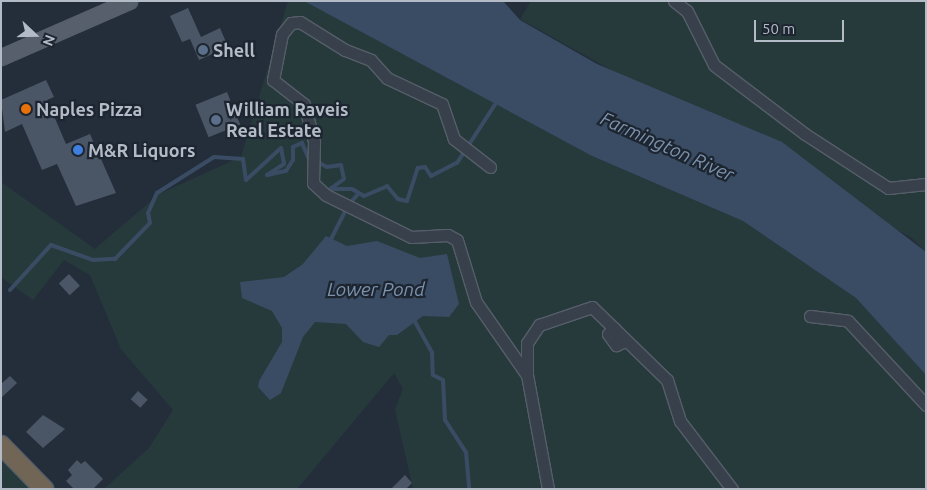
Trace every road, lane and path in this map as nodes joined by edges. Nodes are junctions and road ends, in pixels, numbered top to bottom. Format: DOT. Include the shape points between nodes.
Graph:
graph roads {
  1 [pos="129,1"];
  2 [pos="674,1"];
  3 [pos="1,56"];
  4 [pos="490,167"];
  5 [pos="926,184"];
  6 [pos="810,316"];
  7 [pos="659,372"];
  8 [pos="527,375"];
  9 [pos="673,377"];
  10 [pos="926,405"];
  11 [pos="1,445"];
  12 [pos="44,489"];
  13 [pos="548,489"];
  14 [pos="732,489"];
  1 -- 3 [label="main road"];
  2 -- 5 [label="lane" via="687,10 714,65 805,134 888,188"];
  4 -- 8 [label="lane" via="454,140 442,104 387,78 371,60 345,50 300,22 291,23 282,34 273,80 304,104 314,142 312,183 326,195 411,237 448,235 461,244 476,302"];
  6 -- 10 [label="lane" via="848,321"];
  7 -- 8 [label="lane" via="617,336 592,307 539,325 527,343"];
  7 -- 9 [label="lane"];
  7 -- 14 [label="lane" via="667,380 677,424"];
  8 -- 13 [label="lane"];
  11 -- 12 [label="highway"];
}
